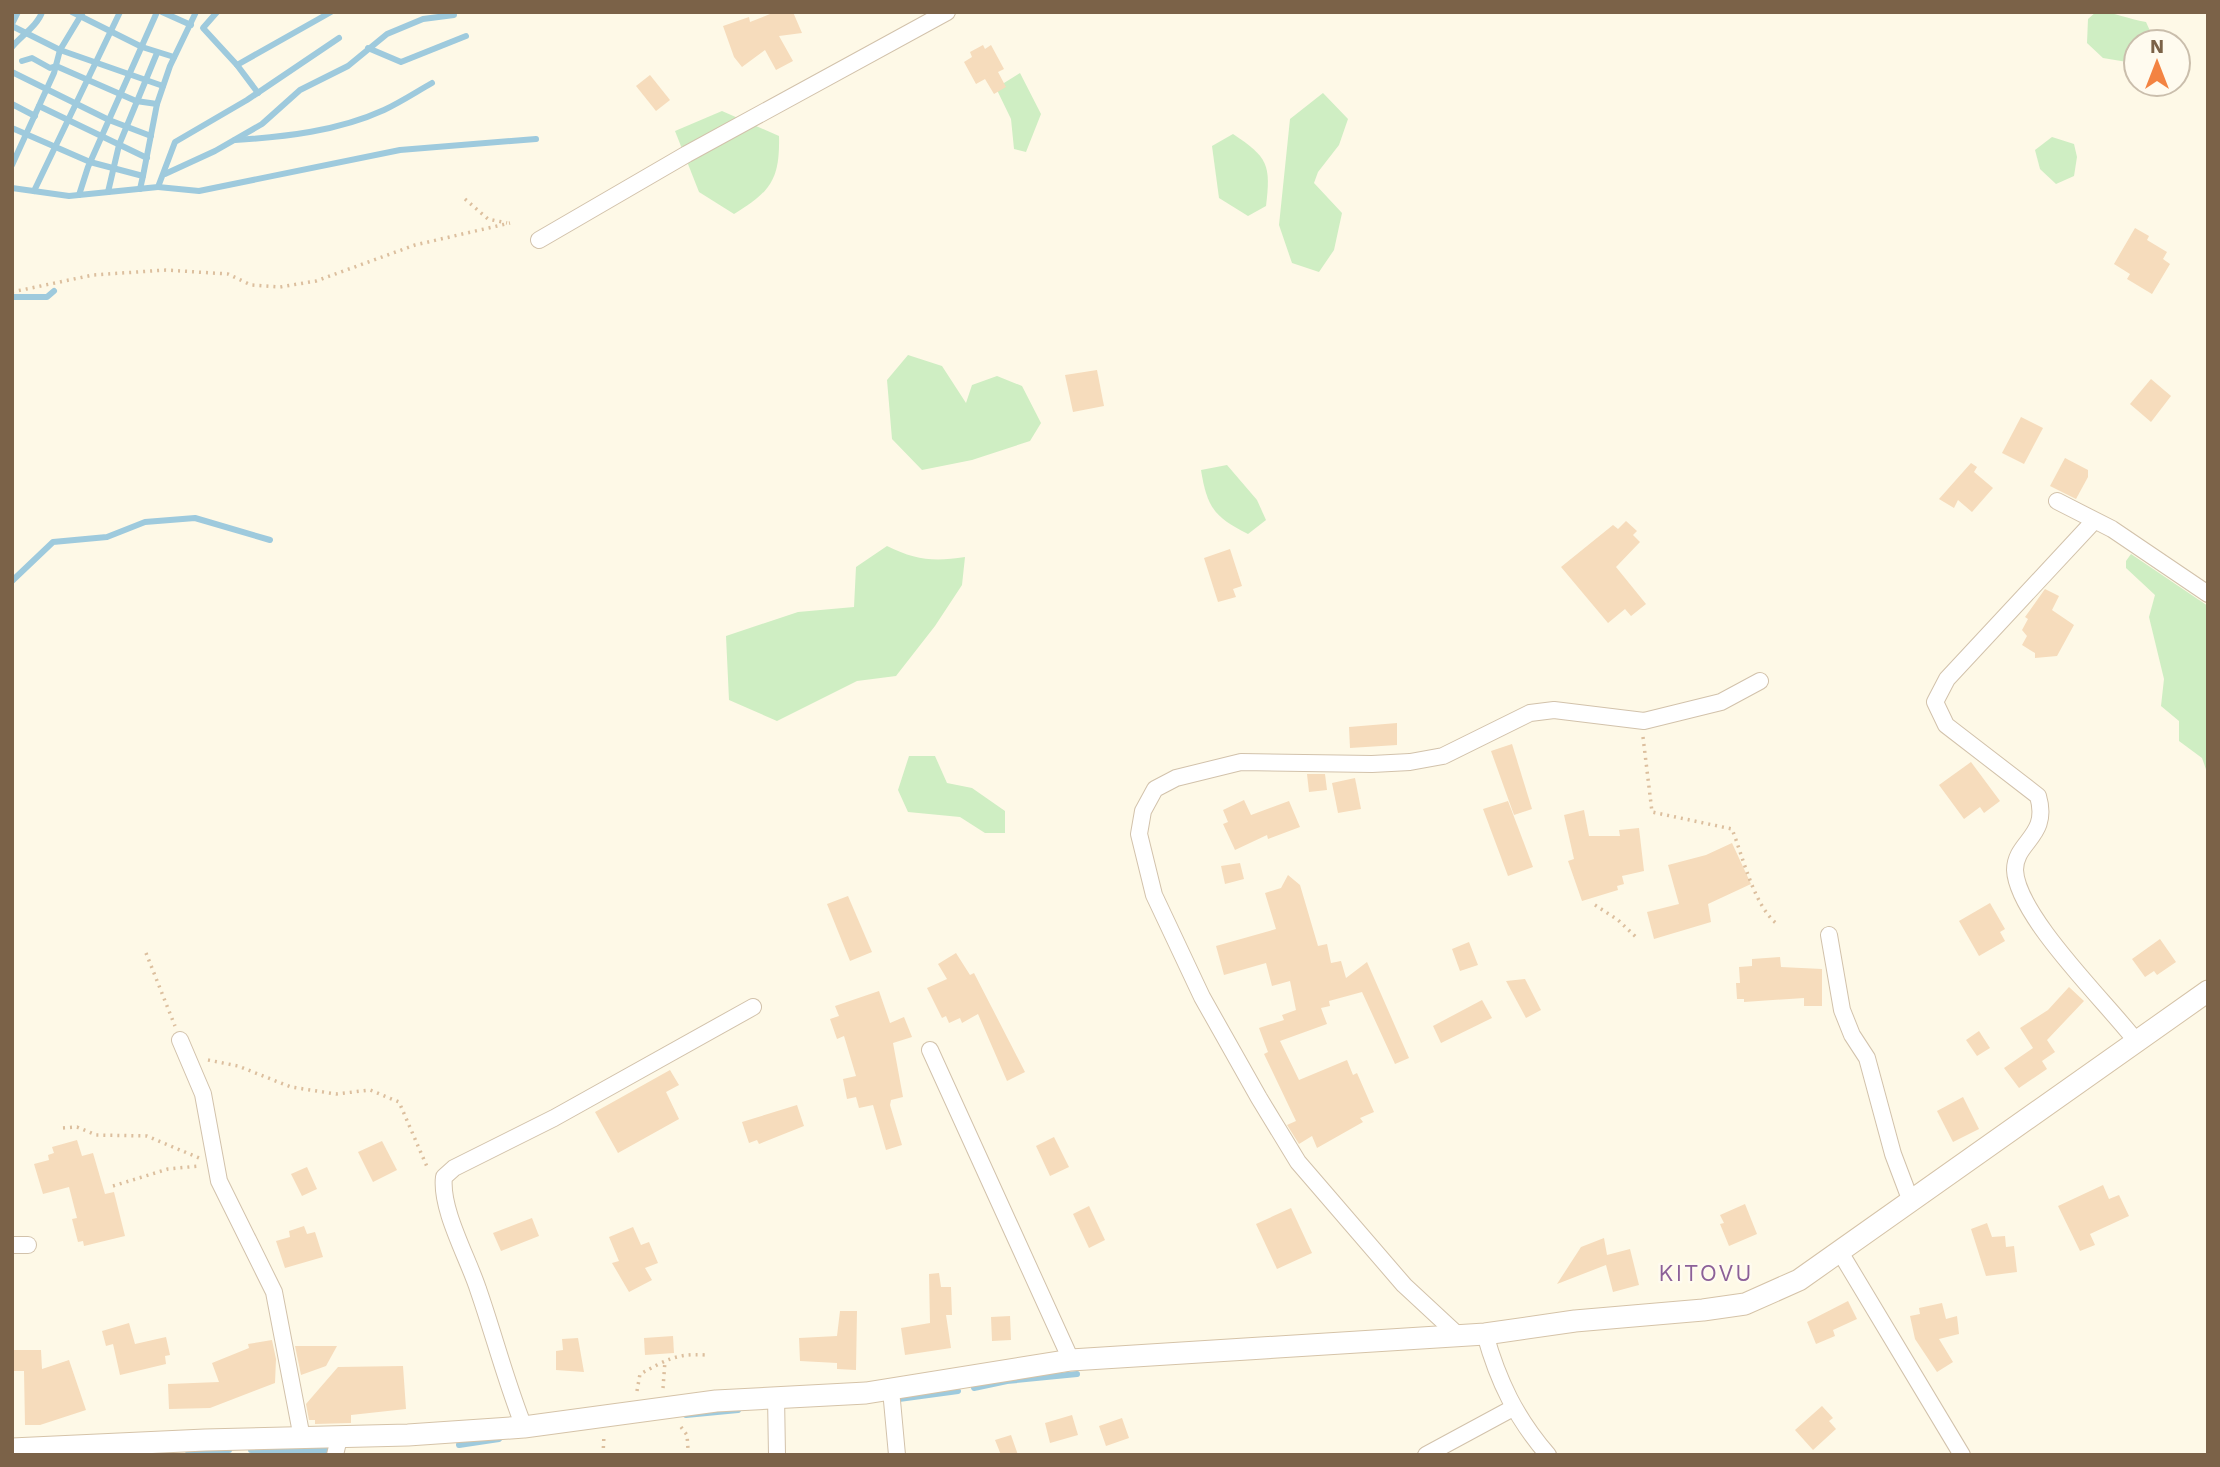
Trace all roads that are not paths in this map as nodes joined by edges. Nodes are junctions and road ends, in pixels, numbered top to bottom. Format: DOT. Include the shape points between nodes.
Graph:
graph roads {
  1 [pos="947,12"];
  2 [pos="539,240"];
  3 [pos="2057,501"];
  4 [pos="2094,521"];
  5 [pos="2208,594"];
  6 [pos="1760,681"];
  7 [pos="1829,935"];
  8 [pos="2208,991"];
  9 [pos="753,1007"];
  10 [pos="180,1040"];
  11 [pos="2136,1041"];
  12 [pos="930,1050"];
  13 [pos="1910,1199"];
  14 [pos="1840,1252"];
  15 [pos="1485,1334"];
  16 [pos="1459,1336"];
  17 [pos="1071,1360"];
  18 [pos="891,1390"];
  19 [pos="776,1396"];
  20 [pos="1513,1408"];
  21 [pos="524,1427"];
  22 [pos="302,1438"];
  23 [pos="337,1446"];
  24 [pos="12,1450"];
  25 [pos="777,1455"];
  26 [pos="897,1455"];
  27 [pos="1426,1455"];
  28 [pos="1548,1455"];
  29 [pos="1962,1455"];
  1 -- 2 [label="street"];
  3 -- 4 [label="street"];
  4 -- 5 [label="street"];
  4 -- 11 [label="street" via="1947,679 1935,702 1946,725 2038,796 2042,811 2038,828 2015,866 2017,888 2033,915"];
  6 -- 16 [label="street" via="1721,702 1644,721 1554,710 1530,713 1443,755 1410,762 1241,762 1176,778 1155,789 1143,811 1139,834 1154,895 1202,997 1265,1109 1298,1162 1337,1208 1404,1284"];
  7 -- 13 [label="street" via="1842,1010 1867,1058"];
  8 -- 11 [label="street"];
  9 -- 21 [label="street" via="444,1177 443,1188"];
  10 -- 22 [label="street" via="203,1094 219,1181 274,1292"];
  11 -- 13 [label="street"];
  12 -- 17 [label="street"];
  13 -- 14 [label="street"];
  14 -- 15 [label="street" via="1799,1280 1745,1304"];
  14 -- 29 [label="street"];
  15 -- 16 [label="street"];
  15 -- 20 [label="street" via="1494,1368"];
  16 -- 17 [label="street"];
  17 -- 18 [label="street"];
  18 -- 19 [label="street"];
  18 -- 26 [label="street"];
  19 -- 21 [label="street" via="673,1413 629,1413"];
  19 -- 25 [label="street"];
  20 -- 27 [label="street"];
  20 -- 28 [label="street"];
  21 -- 23 [label="street"];
  22 -- 23 [label="street"];
  22 -- 24 [label="street"];
}
